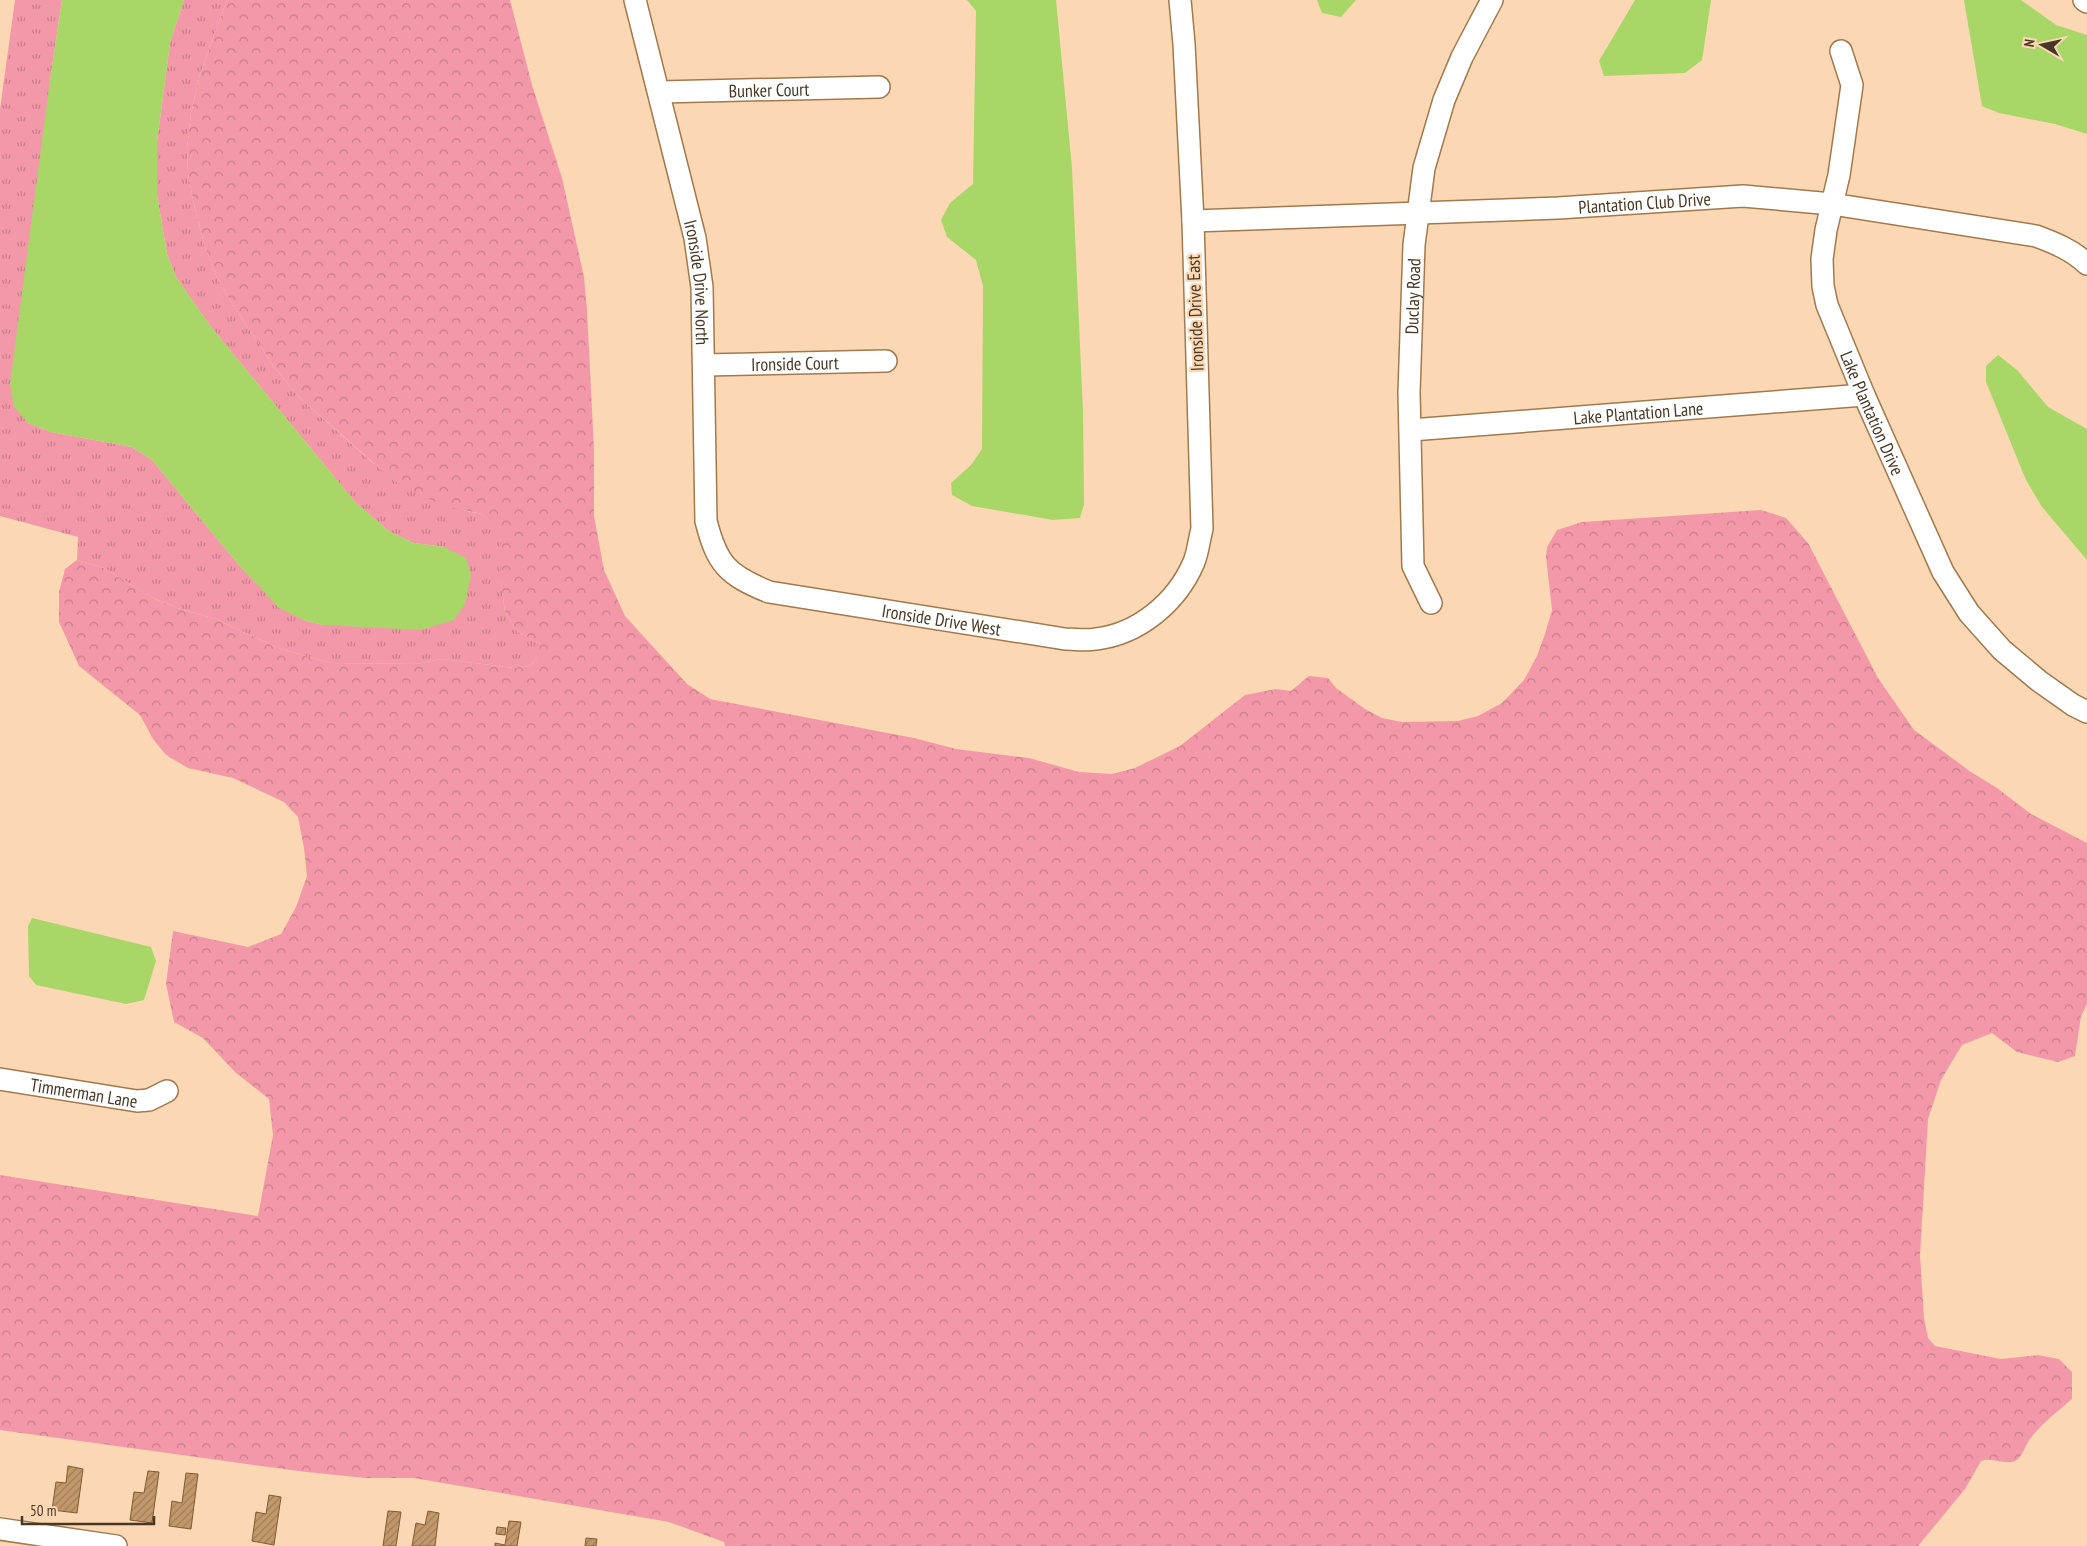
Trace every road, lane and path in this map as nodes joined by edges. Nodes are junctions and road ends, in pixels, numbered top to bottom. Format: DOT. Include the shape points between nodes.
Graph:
graph roads {
  1 [pos="635,0"];
  2 [pos="1180,0"];
  3 [pos="1492,0"];
  4 [pos="1841,51"];
  5 [pos="879,86"];
  6 [pos="659,92"];
  7 [pos="1832,204"];
  8 [pos="1418,213"];
  9 [pos="1192,221"];
  10 [pos="2087,264"];
  11 [pos="886,361"];
  12 [pos="705,365"];
  13 [pos="1864,395"];
  14 [pos="1411,430"];
  15 [pos="726,568"];
  16 [pos="1431,602"];
  17 [pos="1157,613"];
  18 [pos="2087,712"];
  19 [pos="0,1079"];
  20 [pos="167,1091"];
  21 [pos="0,1529"];
  22 [pos="116,1546"];
  1 -- 6 [label="street, Ironside Drive North"];
  2 -- 9 [label="street, Ironside Drive East"];
  3 -- 8 [label="street, Duclay Road" via="1444,100 1424,168"];
  4 -- 7 [label="street, Lake Plantation Drive" via="1852,84"];
  5 -- 6 [label="street, Bunker Court"];
  6 -- 12 [label="street, Ironside Drive North" via="695,238 702,287"];
  7 -- 8 [label="street, Plantation Club Drive" via="1743,196"];
  7 -- 10 [label="street, Plantation Club Drive" via="2036,236 2057,243"];
  7 -- 13 [label="street, Lake Plantation Drive" via="1822,259 1823,286 1827,305"];
  8 -- 9 [label="street, Plantation Club Drive"];
  8 -- 14 [label="street, Duclay Road" via="1413,255"];
  9 -- 17 [label="street, Ironside Drive East" via="1202,529 1194,562 1177,592"];
  11 -- 12 [label="street, Ironside Court"];
  12 -- 15 [label="street, Ironside Drive North" via="706,520 713,548"];
  13 -- 14 [label="street, Lake Plantation Lane"];
  13 -- 18 [label="street, Lake Plantation Drive" via="1943,572 1969,613 2002,650 2039,681"];
  14 -- 16 [label="street, Duclay Road" via="1413,566"];
  15 -- 17 [label="street, Ironside Drive West" via="747,583 769,592 1065,639 1096,639 1130,630"];
  19 -- 20 [label="street, Timmerman Lane" via="137,1101 150,1100"];
  21 -- 22 [label="street"];
}
